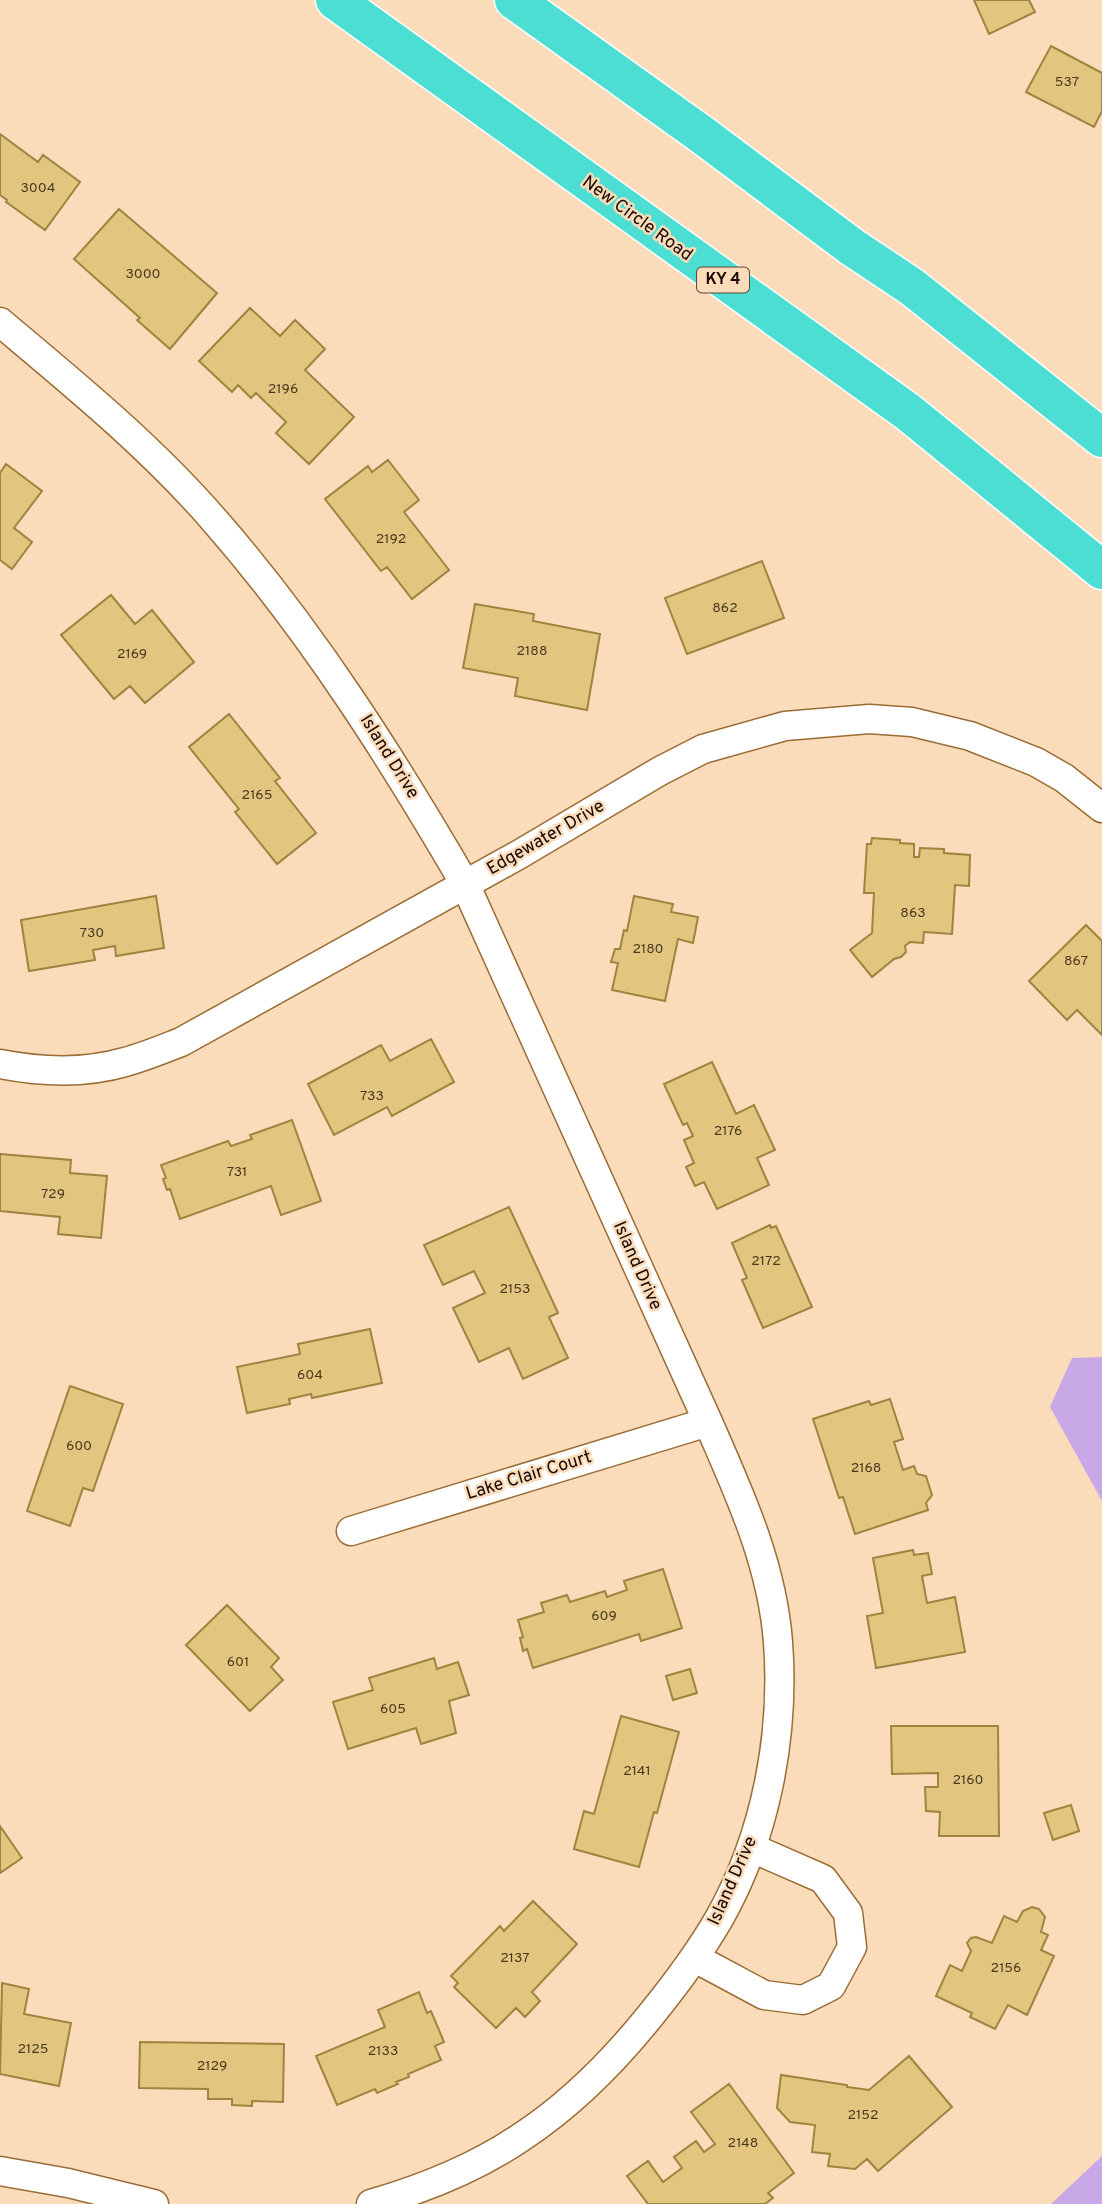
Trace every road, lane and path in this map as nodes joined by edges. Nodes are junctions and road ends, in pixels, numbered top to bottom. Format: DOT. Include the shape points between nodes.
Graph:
graph roads {
  1 [pos="335,0"];
  2 [pos="514,0"];
  3 [pos="0,322"];
  4 [pos="1102,438"];
  5 [pos="1102,570"];
  6 [pos="1102,808"];
  7 [pos="465,884"];
  8 [pos="0,1064"];
  9 [pos="708,1422"];
  10 [pos="351,1531"];
  11 [pos="752,1848"];
  12 [pos="695,1958"];
  13 [pos="0,2171"];
  14 [pos="154,2204"];
  15 [pos="371,2204"];
  1 -- 5 [label="highway, New Circle Road / KY 4" via="908,412"];
  2 -- 4 [label="highway" via="912,288"];
  3 -- 7 [label="street, Island Drive" via="106,410 214,520 290,613 357,706"];
  6 -- 7 [label="street, Edgewater Drive" via="1036,762 970,736 912,722 869,719 785,726 703,749"];
  7 -- 8 [label="street, Edgewater Drive" via="181,1042 123,1063 74,1071 33,1071"];
  7 -- 9 [label="street, Island Drive"];
  9 -- 10 [label="street, Lake Clair Court"];
  9 -- 11 [label="street, Island Drive" via="758,1543 771,1589 778,1641 780,1713"];
  11 -- 12 [label="street, Island Drive" via="721,1916"];
  11 -- 12 [label="street" via="823,1879 848,1913 852,1947 831,1986 803,2000 764,1995"];
  12 -- 15 [label="street, Island Drive" via="629,2043 579,2092 521,2138 465,2170"];
  13 -- 14 [label="street"];
}
